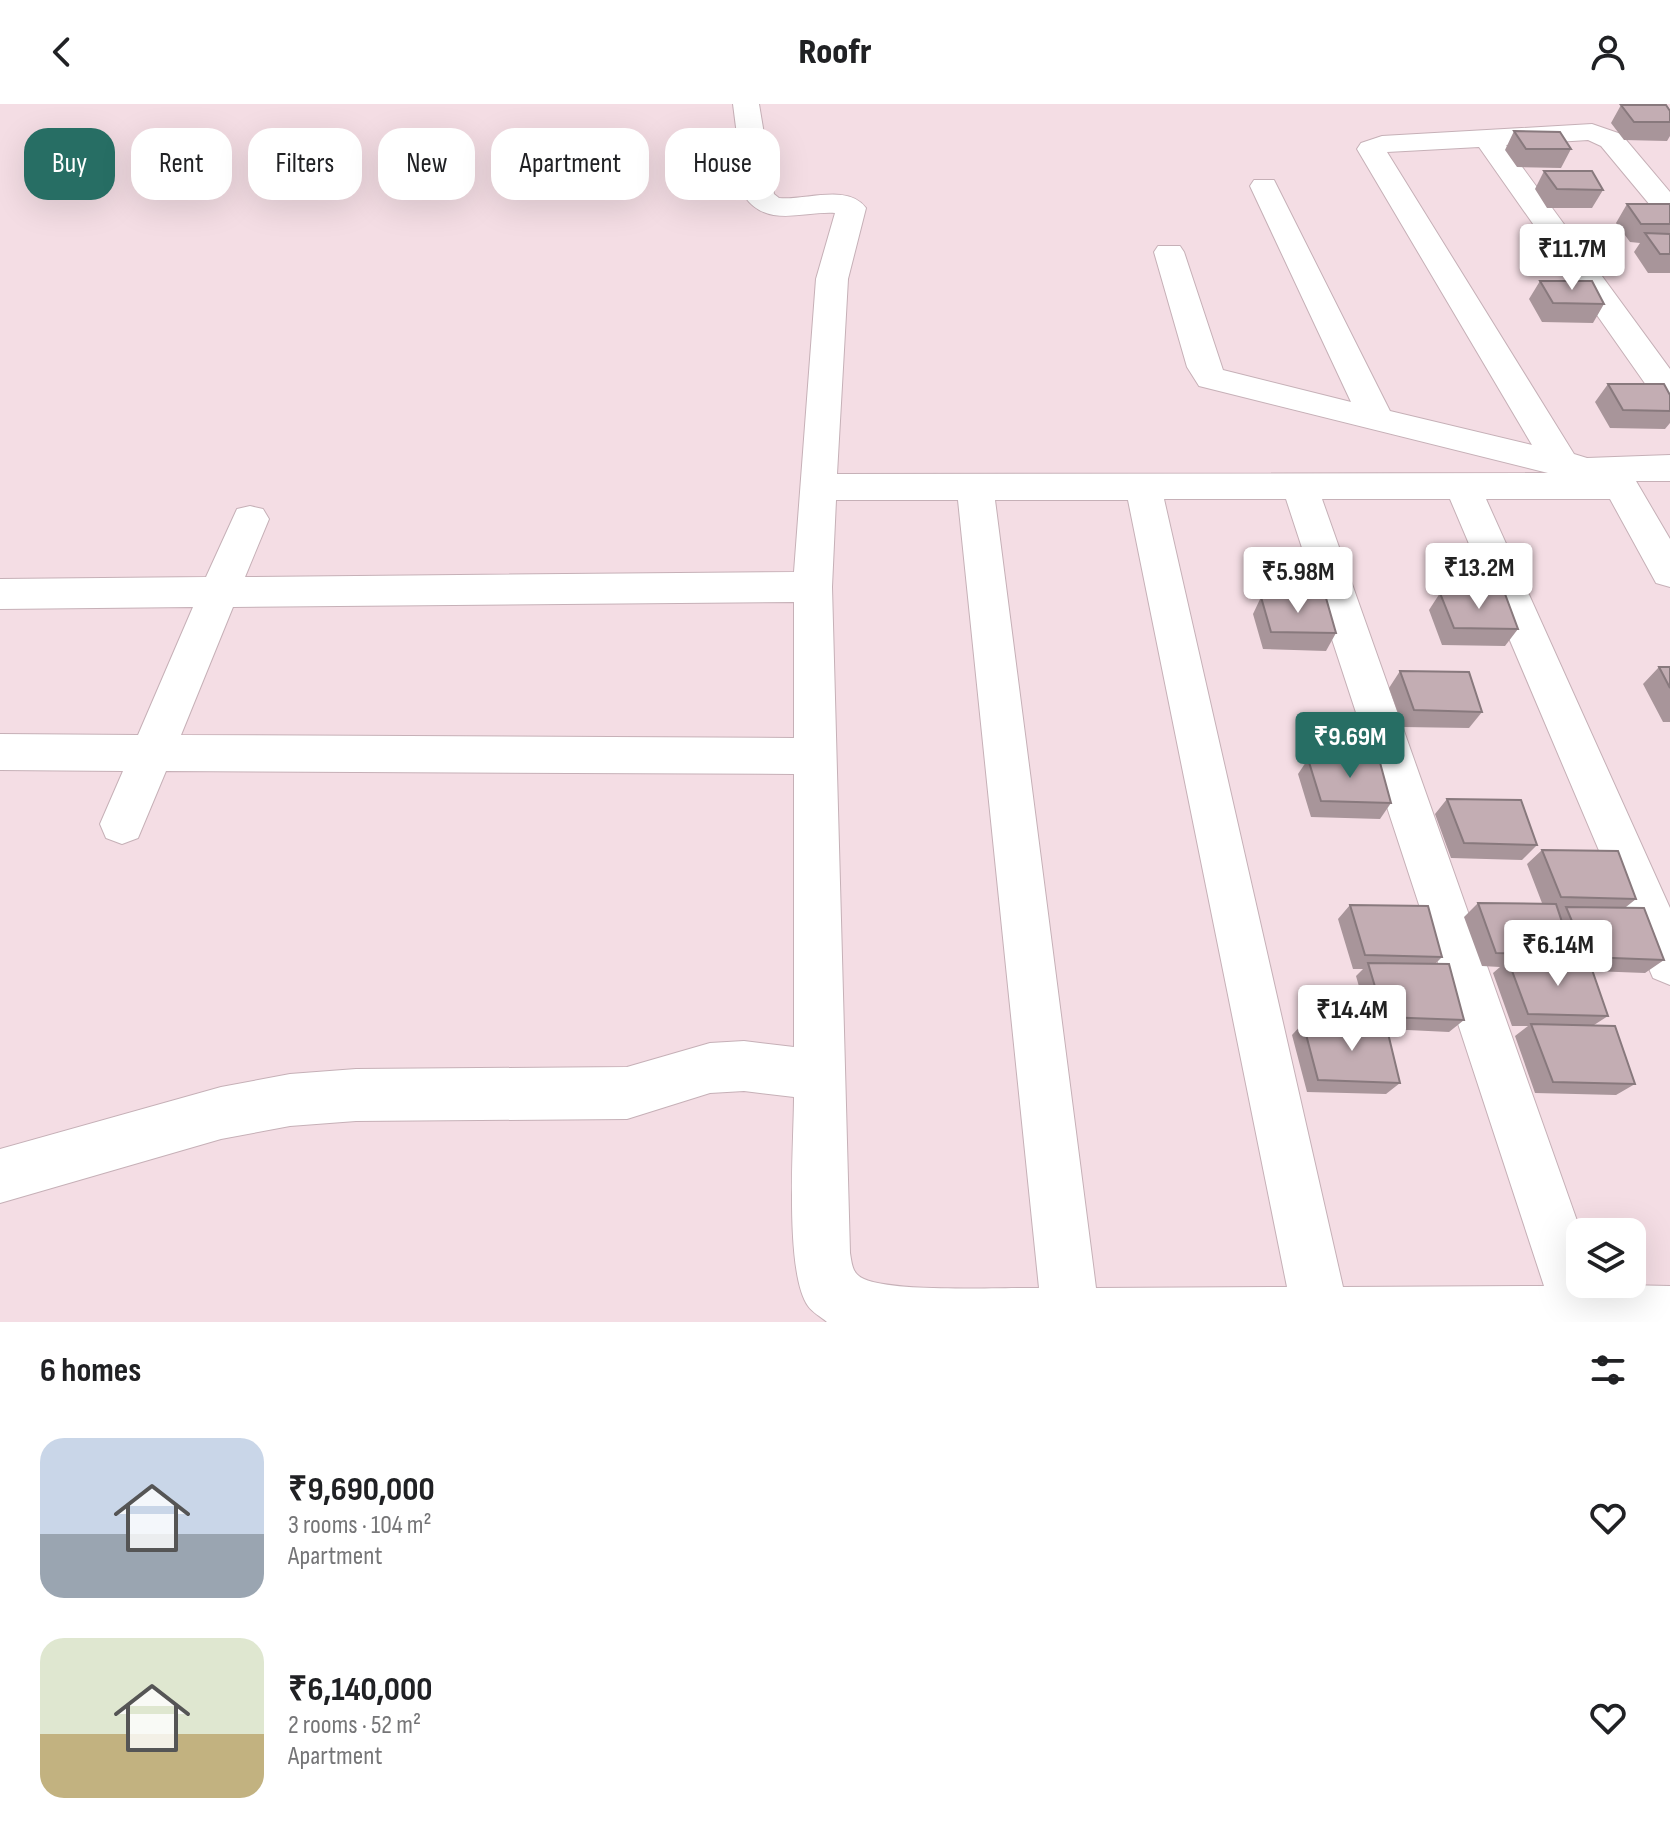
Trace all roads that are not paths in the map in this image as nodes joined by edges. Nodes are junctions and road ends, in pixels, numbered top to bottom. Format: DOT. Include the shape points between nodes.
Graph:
graph roads {
  1 [pos="746,104"];
  2 [pos="1487,138"];
  3 [pos="1264,186"];
  4 [pos="1670,211"];
  5 [pos="1169,252"];
  6 [pos="1670,394"];
  7 [pos="1377,421"];
  8 [pos="1670,468"];
  9 [pos="1590,473"];
  10 [pos="1299,485"];
  11 [pos="1462,485"];
  12 [pos="1143,486"];
  13 [pos="818,487"];
  14 [pos="975,487"];
  15 [pos="250,519"];
  16 [pos="1670,573"];
  17 [pos="813,587"];
  18 [pos="219,593"];
  19 [pos="0,594"];
  20 [pos="0,752"];
  21 [pos="152,752"];
  22 [pos="816,756"];
  23 [pos="122,824"];
  24 [pos="1670,962"];
  25 [pos="822,1075"];
  26 [pos="0,1176"];
  27 [pos="1670,1314"];
  28 [pos="1582,1315"];
  29 [pos="1321,1316"];
  30 [pos="1071,1317"];
  1 -- 13 [label="street" via="765,203 851,208 832,279"];
  2 -- 4 [label="street" via="1603,135"];
  2 -- 6 [label="street"];
  2 -- 9 [label="street" via="1382,144 1371,149 1371,155"];
  3 -- 7 [label="street"];
  5 -- 7 [label="street" via="1211,378"];
  7 -- 9 [label="street"];
  8 -- 9 [label="street"];
  9 -- 11 [label="street"];
  9 -- 16 [label="street"];
  10 -- 11 [label="street"];
  10 -- 12 [label="street"];
  10 -- 28 [label="street"];
  11 -- 24 [label="street"];
  12 -- 14 [label="street"];
  12 -- 29 [label="street"];
  13 -- 14 [label="street"];
  13 -- 17 [label="street"];
  14 -- 30 [label="street"];
  15 -- 18 [label="street"];
  17 -- 18 [label="street"];
  17 -- 22 [label="street"];
  18 -- 19 [label="street"];
  18 -- 21 [label="street"];
  20 -- 21 [label="street"];
  21 -- 22 [label="street"];
  21 -- 23 [label="street"];
  22 -- 25 [label="street"];
  25 -- 26 [label="street" via="744,1066 710,1068 627,1093 290,1100 221,1113"];
  25 -- 30 [label="street" via="822,1253 828,1286 848,1303 889,1313"];
  27 -- 28 [label="street"];
  28 -- 29 [label="street"];
  29 -- 30 [label="street"];
}
